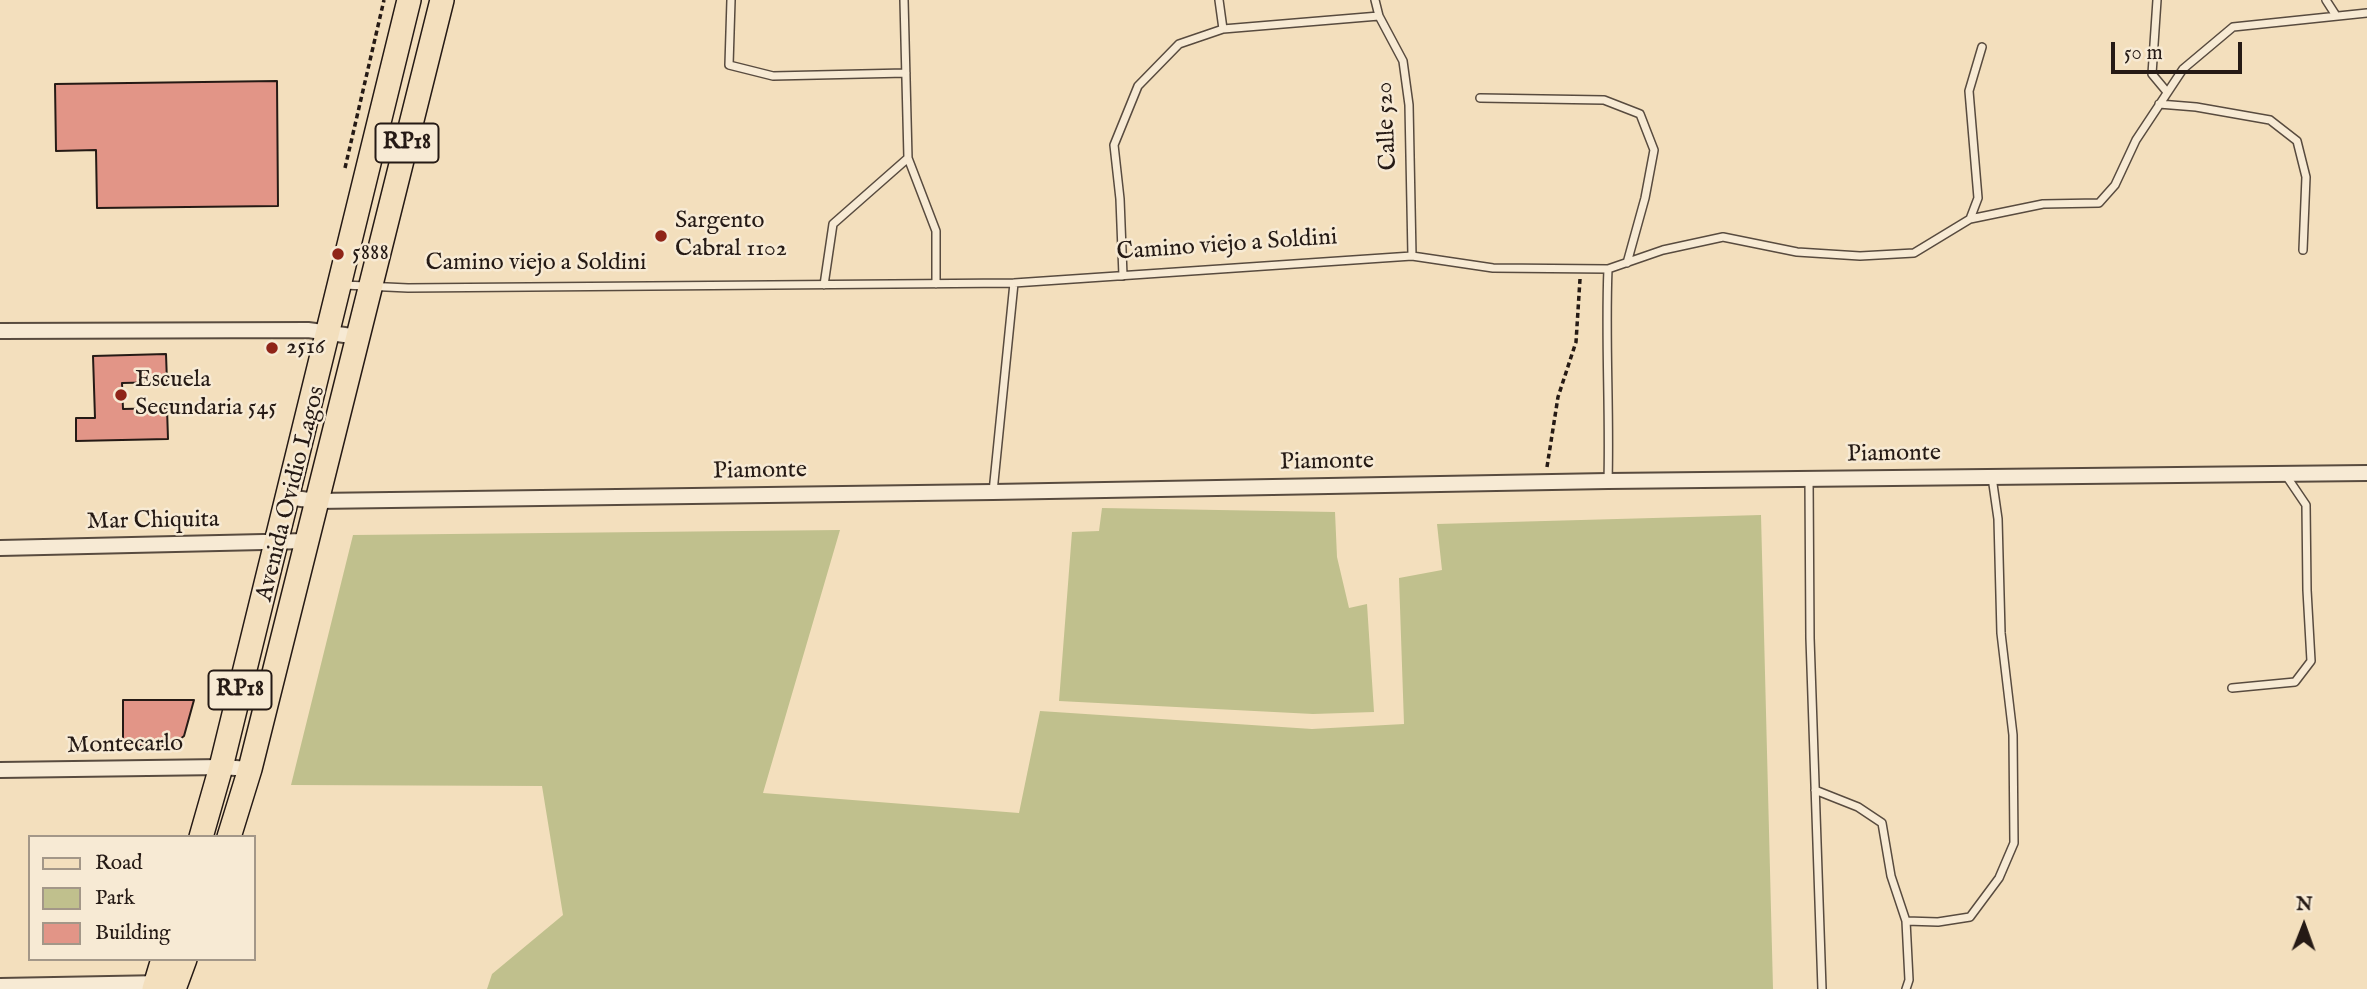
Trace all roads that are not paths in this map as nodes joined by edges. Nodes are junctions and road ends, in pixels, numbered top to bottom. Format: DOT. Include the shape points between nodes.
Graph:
graph roads {
  1 [pos="409,0"];
  2 [pos="442,0"];
  3 [pos="731,0"];
  4 [pos="904,0"];
  5 [pos="1219,0"];
  6 [pos="1375,0"];
  7 [pos="2157,0"];
  8 [pos="2326,0"];
  9 [pos="2367,13"];
  10 [pos="2335,14"];
  11 [pos="1380,16"];
  12 [pos="1223,29"];
  13 [pos="1982,47"];
  14 [pos="906,73"];
  15 [pos="2167,92"];
  16 [pos="1480,98"];
  17 [pos="2159,104"];
  18 [pos="908,158"];
  19 [pos="1970,219"];
  20 [pos="2303,250"];
  21 [pos="1412,256"];
  22 [pos="1627,263"];
  23 [pos="1608,269"];
  24 [pos="1123,276"];
  25 [pos="1014,283"];
  26 [pos="936,284"];
  27 [pos="340,285"];
  28 [pos="824,285"];
  29 [pos="372,286"];
  30 [pos="0,331"];
  31 [pos="328,332"];
  32 [pos="359,337"];
  33 [pos="2285,473"];
  34 [pos="2367,473"];
  35 [pos="1992,477"];
  36 [pos="1809,478"];
  37 [pos="1608,481"];
  38 [pos="993,492"];
  39 [pos="287,497"];
  40 [pos="316,501"];
  41 [pos="307,541"];
  42 [pos="276,542"];
  43 [pos="0,548"];
  44 [pos="2232,688"];
  45 [pos="221,767"];
  46 [pos="250,769"];
  47 [pos="0,771"];
  48 [pos="1815,790"];
  49 [pos="202,835"];
  50 [pos="230,835"];
  51 [pos="1906,921"];
  52 [pos="163,961"];
  53 [pos="184,961"];
  54 [pos="0,986"];
  55 [pos="165,986"];
  56 [pos="1822,989"];
  57 [pos="1906,989"];
  1 -- 27 [label="main road, Avenida Ovidio Lagos / RP18"];
  2 -- 29 [label="main road, Avenida Ovidio Lagos / RP18"];
  3 -- 14 [label="lane" via="729,65 773,76"];
  4 -- 14 [label="lane"];
  5 -- 12 [label="lane"];
  6 -- 11 [label="lane, Calle 520"];
  7 -- 15 [label="lane" via="2152,74"];
  8 -- 10 [label="lane"];
  9 -- 10 [label="lane"];
  10 -- 15 [label="lane" via="2233,27 2183,69"];
  11 -- 12 [label="lane"];
  11 -- 21 [label="lane, Calle 520" via="1403,61 1409,105"];
  12 -- 24 [label="lane" via="1179,44 1138,86 1115,145"];
  13 -- 19 [label="lane" via="1969,91 1978,198"];
  14 -- 18 [label="lane"];
  15 -- 17 [label="lane"];
  16 -- 22 [label="lane" via="1604,100 1640,114 1654,150"];
  17 -- 19 [label="lane, Camino viejo a Soldini" via="2115,185 2099,202 2043,204"];
  17 -- 20 [label="lane" via="2270,120 2297,141 2306,177"];
  18 -- 26 [label="lane" via="936,231"];
  18 -- 28 [label="lane" via="833,224"];
  19 -- 22 [label="lane, Camino viejo a Soldini" via="1914,253 1797,252 1723,237"];
  21 -- 23 [label="lane, Camino viejo a Soldini" via="1493,268"];
  21 -- 24 [label="lane, Camino viejo a Soldini"];
  22 -- 23 [label="lane, Camino viejo a Soldini"];
  23 -- 37 [label="lane"];
  24 -- 25 [label="lane, Camino viejo a Soldini"];
  25 -- 26 [label="lane, Camino viejo a Soldini"];
  25 -- 38 [label="lane"];
  26 -- 28 [label="lane, Camino viejo a Soldini"];
  27 -- 29 [label="lane, Camino viejo a Soldini"];
  27 -- 31 [label="main road, Avenida Ovidio Lagos / RP18"];
  28 -- 29 [label="lane, Camino viejo a Soldini"];
  29 -- 32 [label="main road, Avenida Ovidio Lagos / RP18"];
  30 -- 31 [label="street"];
  31 -- 32 [label="street"];
  31 -- 39 [label="main road, Avenida Ovidio Lagos / RP18"];
  32 -- 40 [label="main road, Avenida Ovidio Lagos / RP18"];
  33 -- 34 [label="street, Piamonte"];
  33 -- 35 [label="street, Piamonte"];
  33 -- 44 [label="lane" via="2306,505 2311,661 2295,682"];
  35 -- 36 [label="street, Piamonte"];
  35 -- 51 [label="lane" via="1998,519 2001,633 2013,735 2014,843 1999,878 1969,917"];
  36 -- 37 [label="street, Piamonte"];
  36 -- 48 [label="lane"];
  37 -- 38 [label="street, Piamonte"];
  38 -- 40 [label="street, Piamonte"];
  39 -- 40 [label="street, Piamonte"];
  39 -- 42 [label="main road, Avenida Ovidio Lagos / RP18"];
  40 -- 41 [label="main road, Avenida Ovidio Lagos / RP18"];
  41 -- 42 [label="street, Mar Chiquita"];
  41 -- 46 [label="main road, Avenida Ovidio Lagos / RP18"];
  42 -- 43 [label="street, Mar Chiquita"];
  42 -- 45 [label="main road, Avenida Ovidio Lagos / RP18"];
  45 -- 46 [label="street, Montecarlo"];
  45 -- 47 [label="street, Montecarlo"];
  45 -- 49 [label="main road, Avenida Ovidio Lagos / RP18"];
  46 -- 50 [label="main road, Avenida Ovidio Lagos / RP18"];
  48 -- 51 [label="lane" via="1858,807 1882,823 1891,876"];
  48 -- 56 [label="lane"];
  51 -- 57 [label="lane"];
  52 -- 55 [label="main road"];
  53 -- 55 [label="main road"];
  54 -- 55 [label="street"];
}
